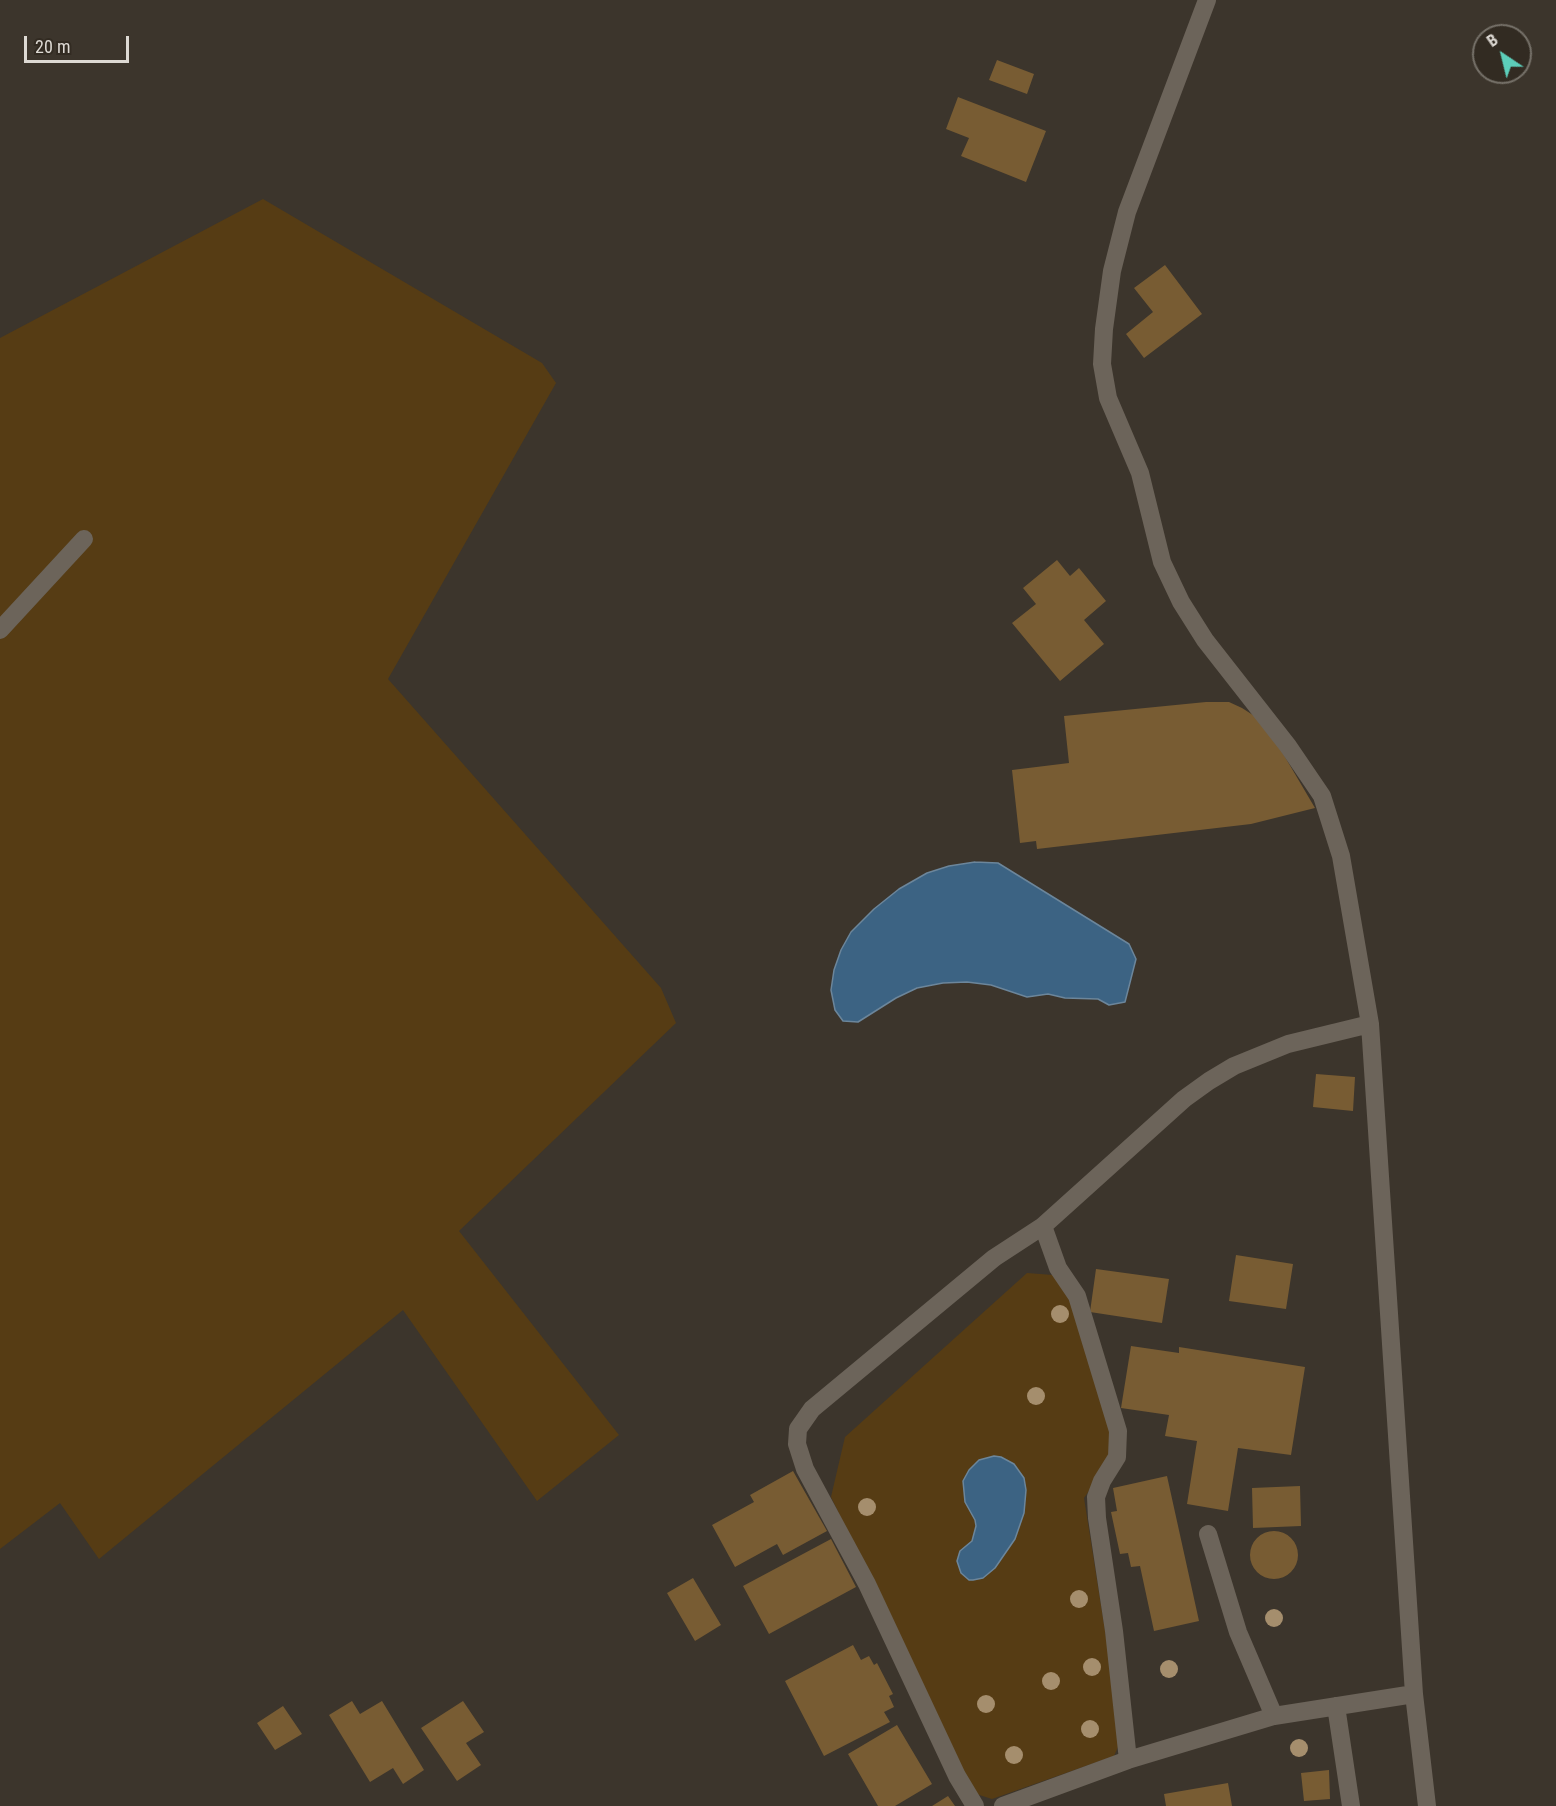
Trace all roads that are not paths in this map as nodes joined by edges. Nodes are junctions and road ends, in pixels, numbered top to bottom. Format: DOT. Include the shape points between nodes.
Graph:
graph roads {
  1 [pos="1207,0"];
  2 [pos="84,539"];
  3 [pos="0,630"];
  4 [pos="1370,1024"];
  5 [pos="1043,1226"];
  6 [pos="1208,1534"];
  7 [pos="1414,1694"];
  8 [pos="1336,1706"];
  9 [pos="1274,1716"];
  10 [pos="1128,1760"];
  11 [pos="975,1806"];
  12 [pos="1003,1806"];
  13 [pos="1351,1806"];
  14 [pos="1427,1806"];
  1 -- 4 [label="street" via="1128,212 1112,271 1102,364 1108,398 1140,473 1162,562 1181,602 1322,796 1341,856"];
  2 -- 3 [label="street"];
  4 -- 5 [label="street" via="1288,1044 1209,1081"];
  4 -- 7 [label="street"];
  5 -- 10 [label="street" via="1058,1268 1077,1296 1118,1431 1117,1457 1096,1497"];
  5 -- 11 [label="street" via="994,1258 840,1384 812,1409 798,1429 797,1444 805,1469 867,1584 957,1776"];
  6 -- 9 [label="street" via="1238,1632"];
  7 -- 8 [label="street"];
  7 -- 14 [label="street"];
  8 -- 9 [label="street"];
  8 -- 13 [label="street"];
  9 -- 10 [label="street"];
  10 -- 12 [label="street"];
}
